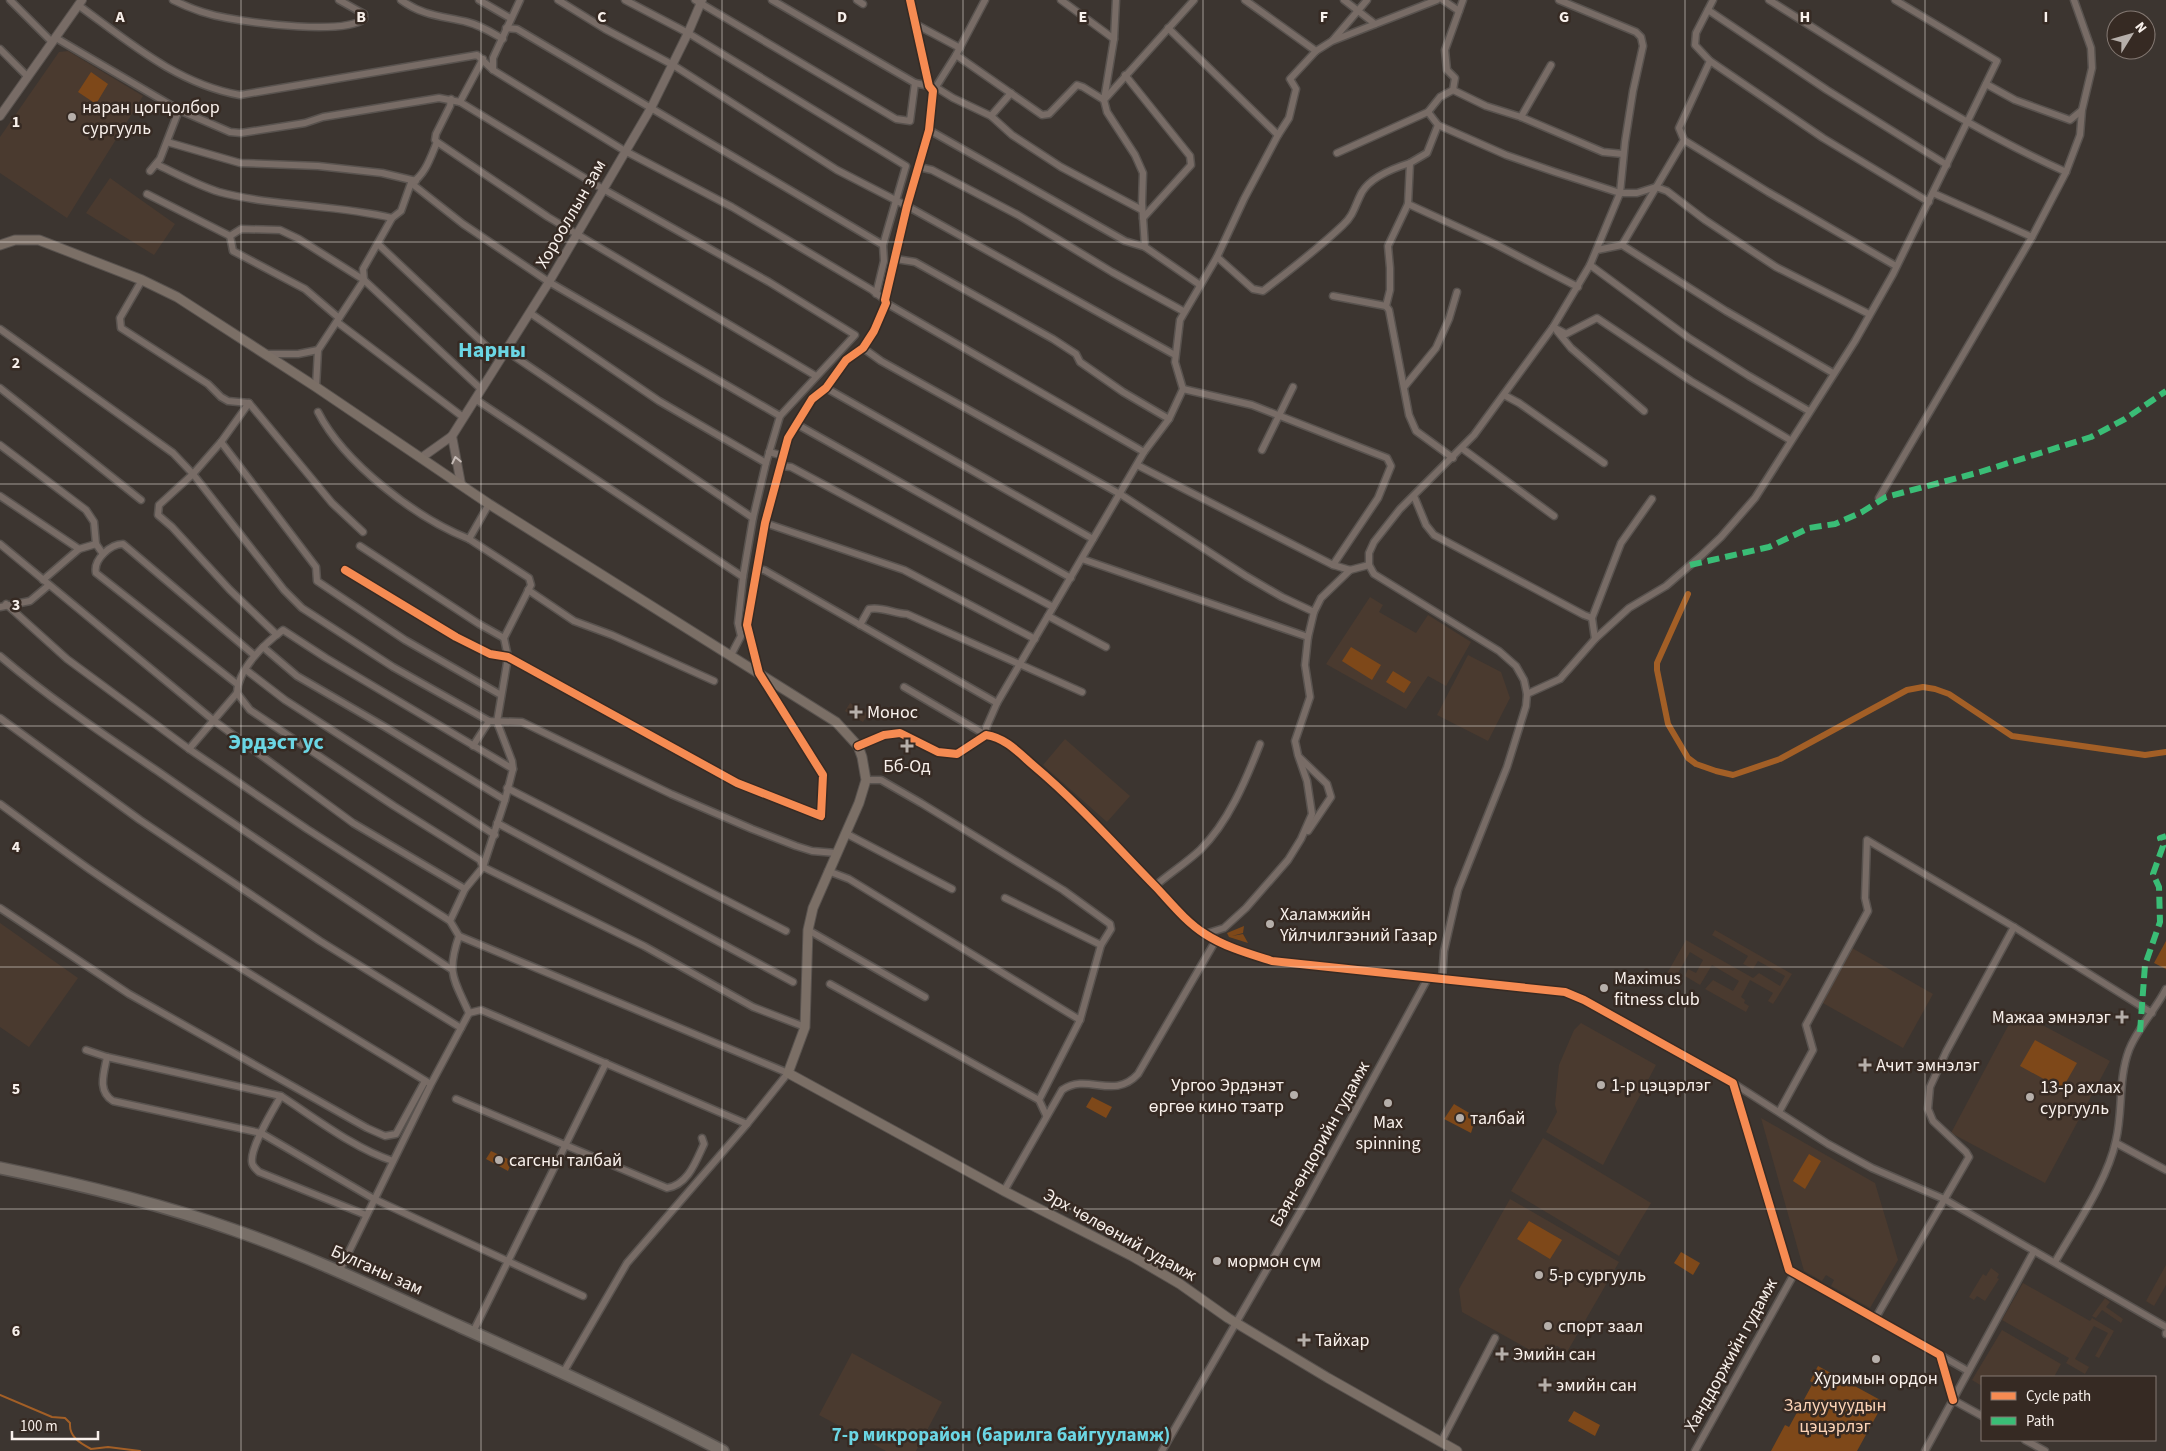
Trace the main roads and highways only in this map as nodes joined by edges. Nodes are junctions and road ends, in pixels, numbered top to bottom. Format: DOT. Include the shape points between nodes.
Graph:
graph roads {
  1 [pos="0,245"];
  2 [pos="0,1168"];
  3 [pos="723,1451"];
  4 [pos="1456,1451"];
  1 -- 4 [label="main road, Эрх чөлөөний гудамж" via="15,240 39,240 57,245 178,297 489,504 836,722 858,746 866,780 813,908 808,930 805,1027 788,1073 1004,1191 1132,1256 1328,1378"];
  2 -- 3 [label="highway, Булганы зам" via="111,1192 235,1230 338,1272 639,1407"];
}
